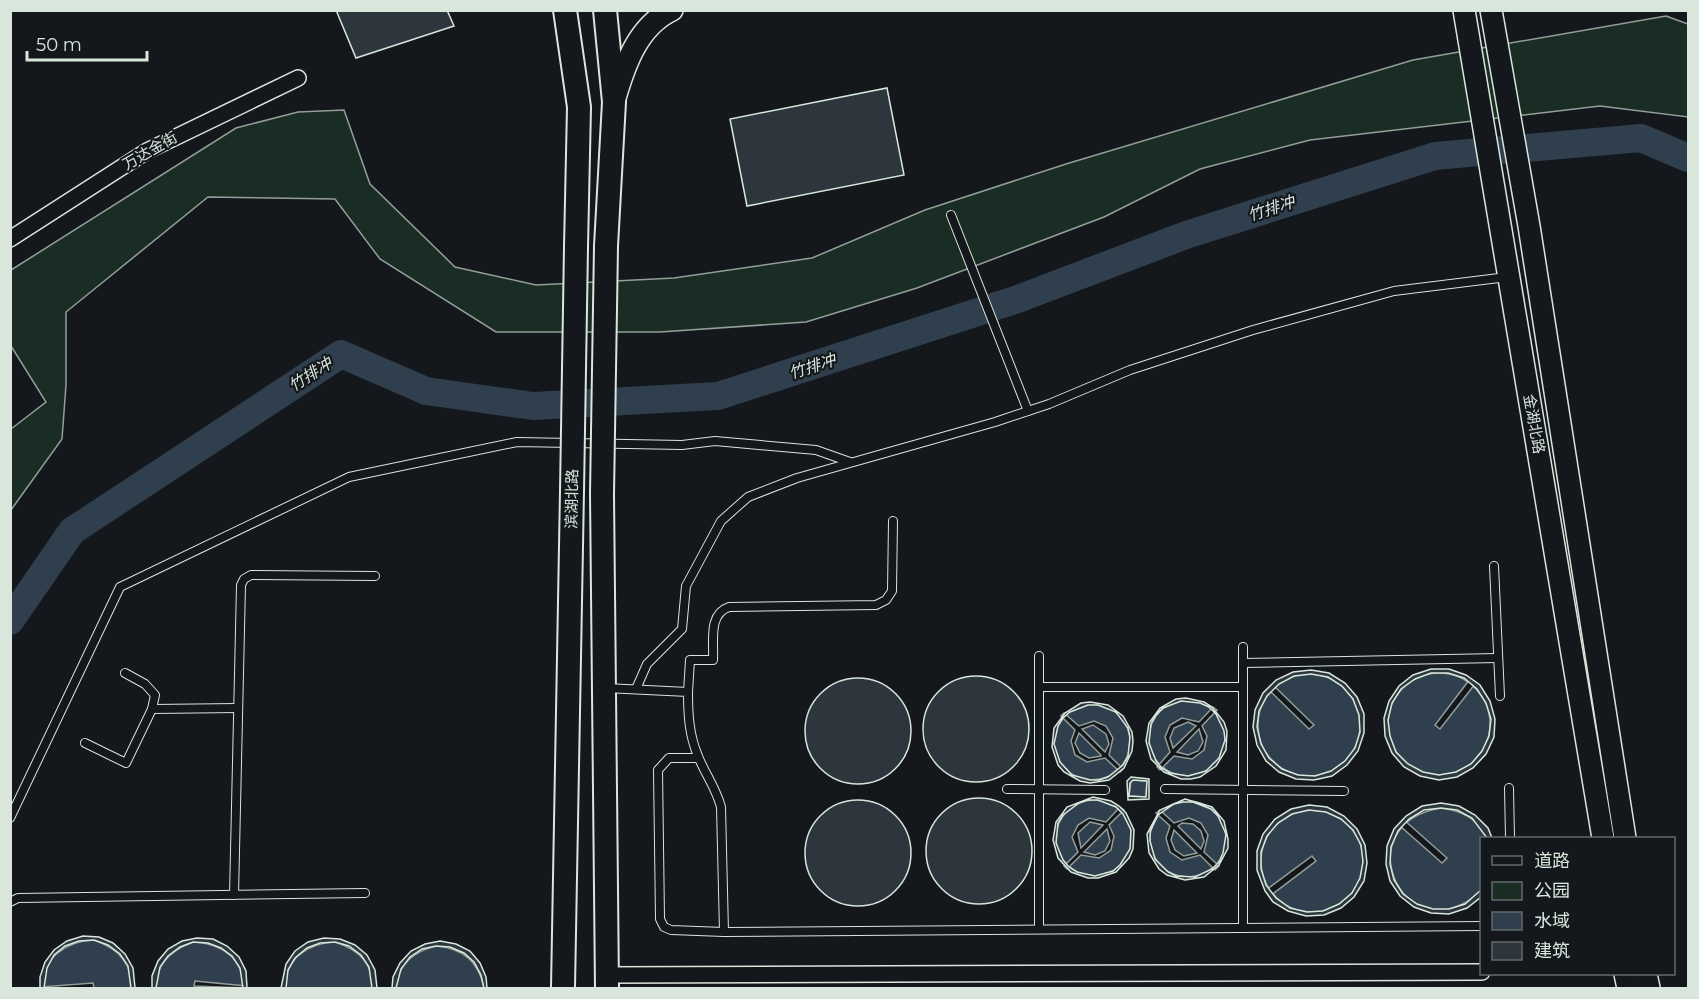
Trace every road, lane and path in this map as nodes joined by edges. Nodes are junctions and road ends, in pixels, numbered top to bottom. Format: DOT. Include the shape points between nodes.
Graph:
graph roads {
  1 [pos="565,10"];
  2 [pos="605,10"];
  3 [pos="672,10"];
  4 [pos="1492,17"];
  5 [pos="1466,19"];
  6 [pos="298,78"];
  7 [pos="614,102"];
  8 [pos="951,215"];
  9 [pos="10,239"];
  10 [pos="1509,277"];
  11 [pos="1028,411"];
  12 [pos="851,463"];
  13 [pos="894,521"];
  14 [pos="1494,566"];
  15 [pos="375,576"];
  16 [pos="1243,647"];
  17 [pos="1039,656"];
  18 [pos="1498,658"];
  19 [pos="1243,663"];
  20 [pos="125,673"];
  21 [pos="1039,687"];
  22 [pos="1243,687"];
  23 [pos="604,688"];
  24 [pos="636,689"];
  25 [pos="688,692"];
  26 [pos="1500,696"];
  27 [pos="238,708"];
  28 [pos="152,709"];
  29 [pos="85,743"];
  30 [pos="698,758"];
  31 [pos="1509,788"];
  32 [pos="1007,789"];
  33 [pos="1039,789"];
  34 [pos="1165,789"];
  35 [pos="1105,790"];
  36 [pos="1243,790"];
  37 [pos="1344,791"];
  38 [pos="10,818"];
  39 [pos="1510,837"];
  40 [pos="1603,837"];
  41 [pos="1625,837"];
  42 [pos="364,893"];
  43 [pos="234,895"];
  44 [pos="10,902"];
  45 [pos="1480,926"];
  46 [pos="1243,928"];
  47 [pos="1039,929"];
  48 [pos="724,932"];
  49 [pos="1480,972"];
  50 [pos="963,981"];
  51 [pos="1319,981"];
  52 [pos="607,982"];
  53 [pos="563,988"];
  1 -- 53 [label="main road, 滨湖北路, bridge" via="579,107"];
  2 -- 7 [label="main road, 滨湖北路"];
  3 -- 7 [label="main road" via="640,37 624,64"];
  4 -- 41 [label="main road, 金湖北路" via="1529,226"];
  5 -- 10 [label="main road, 金湖北路"];
  6 -- 9 [label="street, 万达金街" via="147,151"];
  7 -- 23 [label="main road, 滨湖北路, bridge" via="606,246"];
  8 -- 11 [label="lane"];
  10 -- 11 [label="lane" via="1394,291 1253,330 1130,370"];
  10 -- 40 [label="main road, 金湖北路"];
  11 -- 12 [label="lane"];
  12 -- 24 [label="lane" via="748,497 721,521 686,586 682,629 646,664"];
  12 -- 38 [label="lane" via="816,450 715,441 682,445 516,442 349,477 120,587"];
  13 -- 25 [label="lane" via="892,591 886,600 876,605 721,610 715,617 713,660 690,660"];
  14 -- 18 [label="lane"];
  15 -- 27 [label="lane" via="251,575 244,579"];
  16 -- 19 [label="lane"];
  17 -- 21 [label="lane"];
  18 -- 19 [label="lane"];
  18 -- 26 [label="lane"];
  19 -- 22 [label="lane"];
  20 -- 28 [label="lane" via="152,689"];
  21 -- 22 [label="lane"];
  21 -- 33 [label="lane"];
  22 -- 36 [label="lane"];
  23 -- 24 [label="lane"];
  23 -- 52 [label="main road, 滨湖北路"];
  24 -- 25 [label="lane"];
  25 -- 30 [label="lane" via="688,717"];
  27 -- 28 [label="lane"];
  27 -- 43 [label="lane"];
  28 -- 29 [label="lane" via="126,763"];
  30 -- 48 [label="lane" via="716,788 721,807"];
  30 -- 48 [label="lane" via="669,758 658,770 660,919 671,930"];
  31 -- 39 [label="lane"];
  32 -- 33 [label="lane"];
  33 -- 35 [label="lane"];
  33 -- 47 [label="lane"];
  34 -- 36 [label="lane"];
  36 -- 37 [label="lane"];
  36 -- 46 [label="lane"];
  42 -- 43 [label="lane"];
  43 -- 44 [label="lane" via="18,898"];
  45 -- 46 [label="lane"];
  46 -- 47 [label="lane"];
  47 -- 48 [label="lane"];
  49 -- 51 [label="street"];
  50 -- 51 [label="street"];
  50 -- 52 [label="street"];
}
